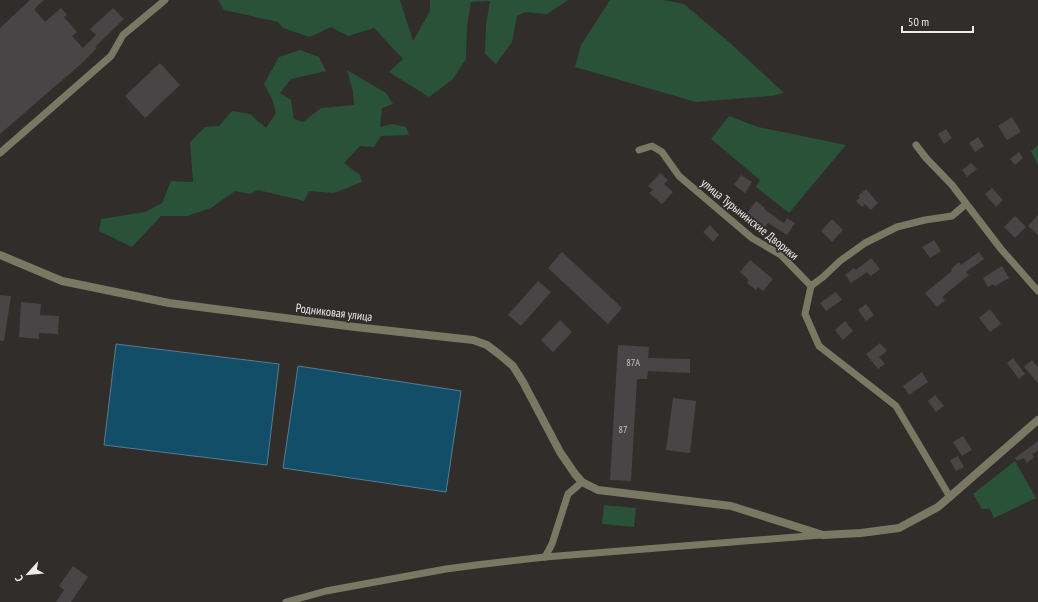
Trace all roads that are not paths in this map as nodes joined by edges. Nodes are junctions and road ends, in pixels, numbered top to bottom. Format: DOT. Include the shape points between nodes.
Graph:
graph roads {
  1 [pos="165,0"];
  2 [pos="916,145"];
  3 [pos="639,150"];
  4 [pos="0,153"];
  5 [pos="966,204"];
  6 [pos="0,255"];
  7 [pos="811,286"];
  8 [pos="1038,291"];
  9 [pos="1038,420"];
  10 [pos="582,482"];
  11 [pos="950,497"];
  12 [pos="824,535"];
  13 [pos="545,557"];
  14 [pos="286,602"];
  1 -- 4 [label="street" via="123,35 111,56"];
  2 -- 5 [label="street"];
  3 -- 7 [label="street, улица Турынинские Дворики" via="652,146 662,152 679,176 752,238 781,256"];
  5 -- 7 [label="street" via="952,216 897,227 864,243"];
  5 -- 8 [label="street"];
  6 -- 10 [label="street, Родниковая улица" via="62,281 169,303 473,340 487,345 513,366 560,452"];
  7 -- 11 [label="street" via="805,314 819,346 896,406"];
  9 -- 11 [label="street"];
  10 -- 12 [label="street, Родниковая улица" via="598,490 731,506"];
  10 -- 13 [label="street" via="568,494 552,544"];
  11 -- 12 [label="street" via="938,507 899,528"];
  12 -- 13 [label="street"];
  13 -- 14 [label="street" via="446,569 326,591"];
}
